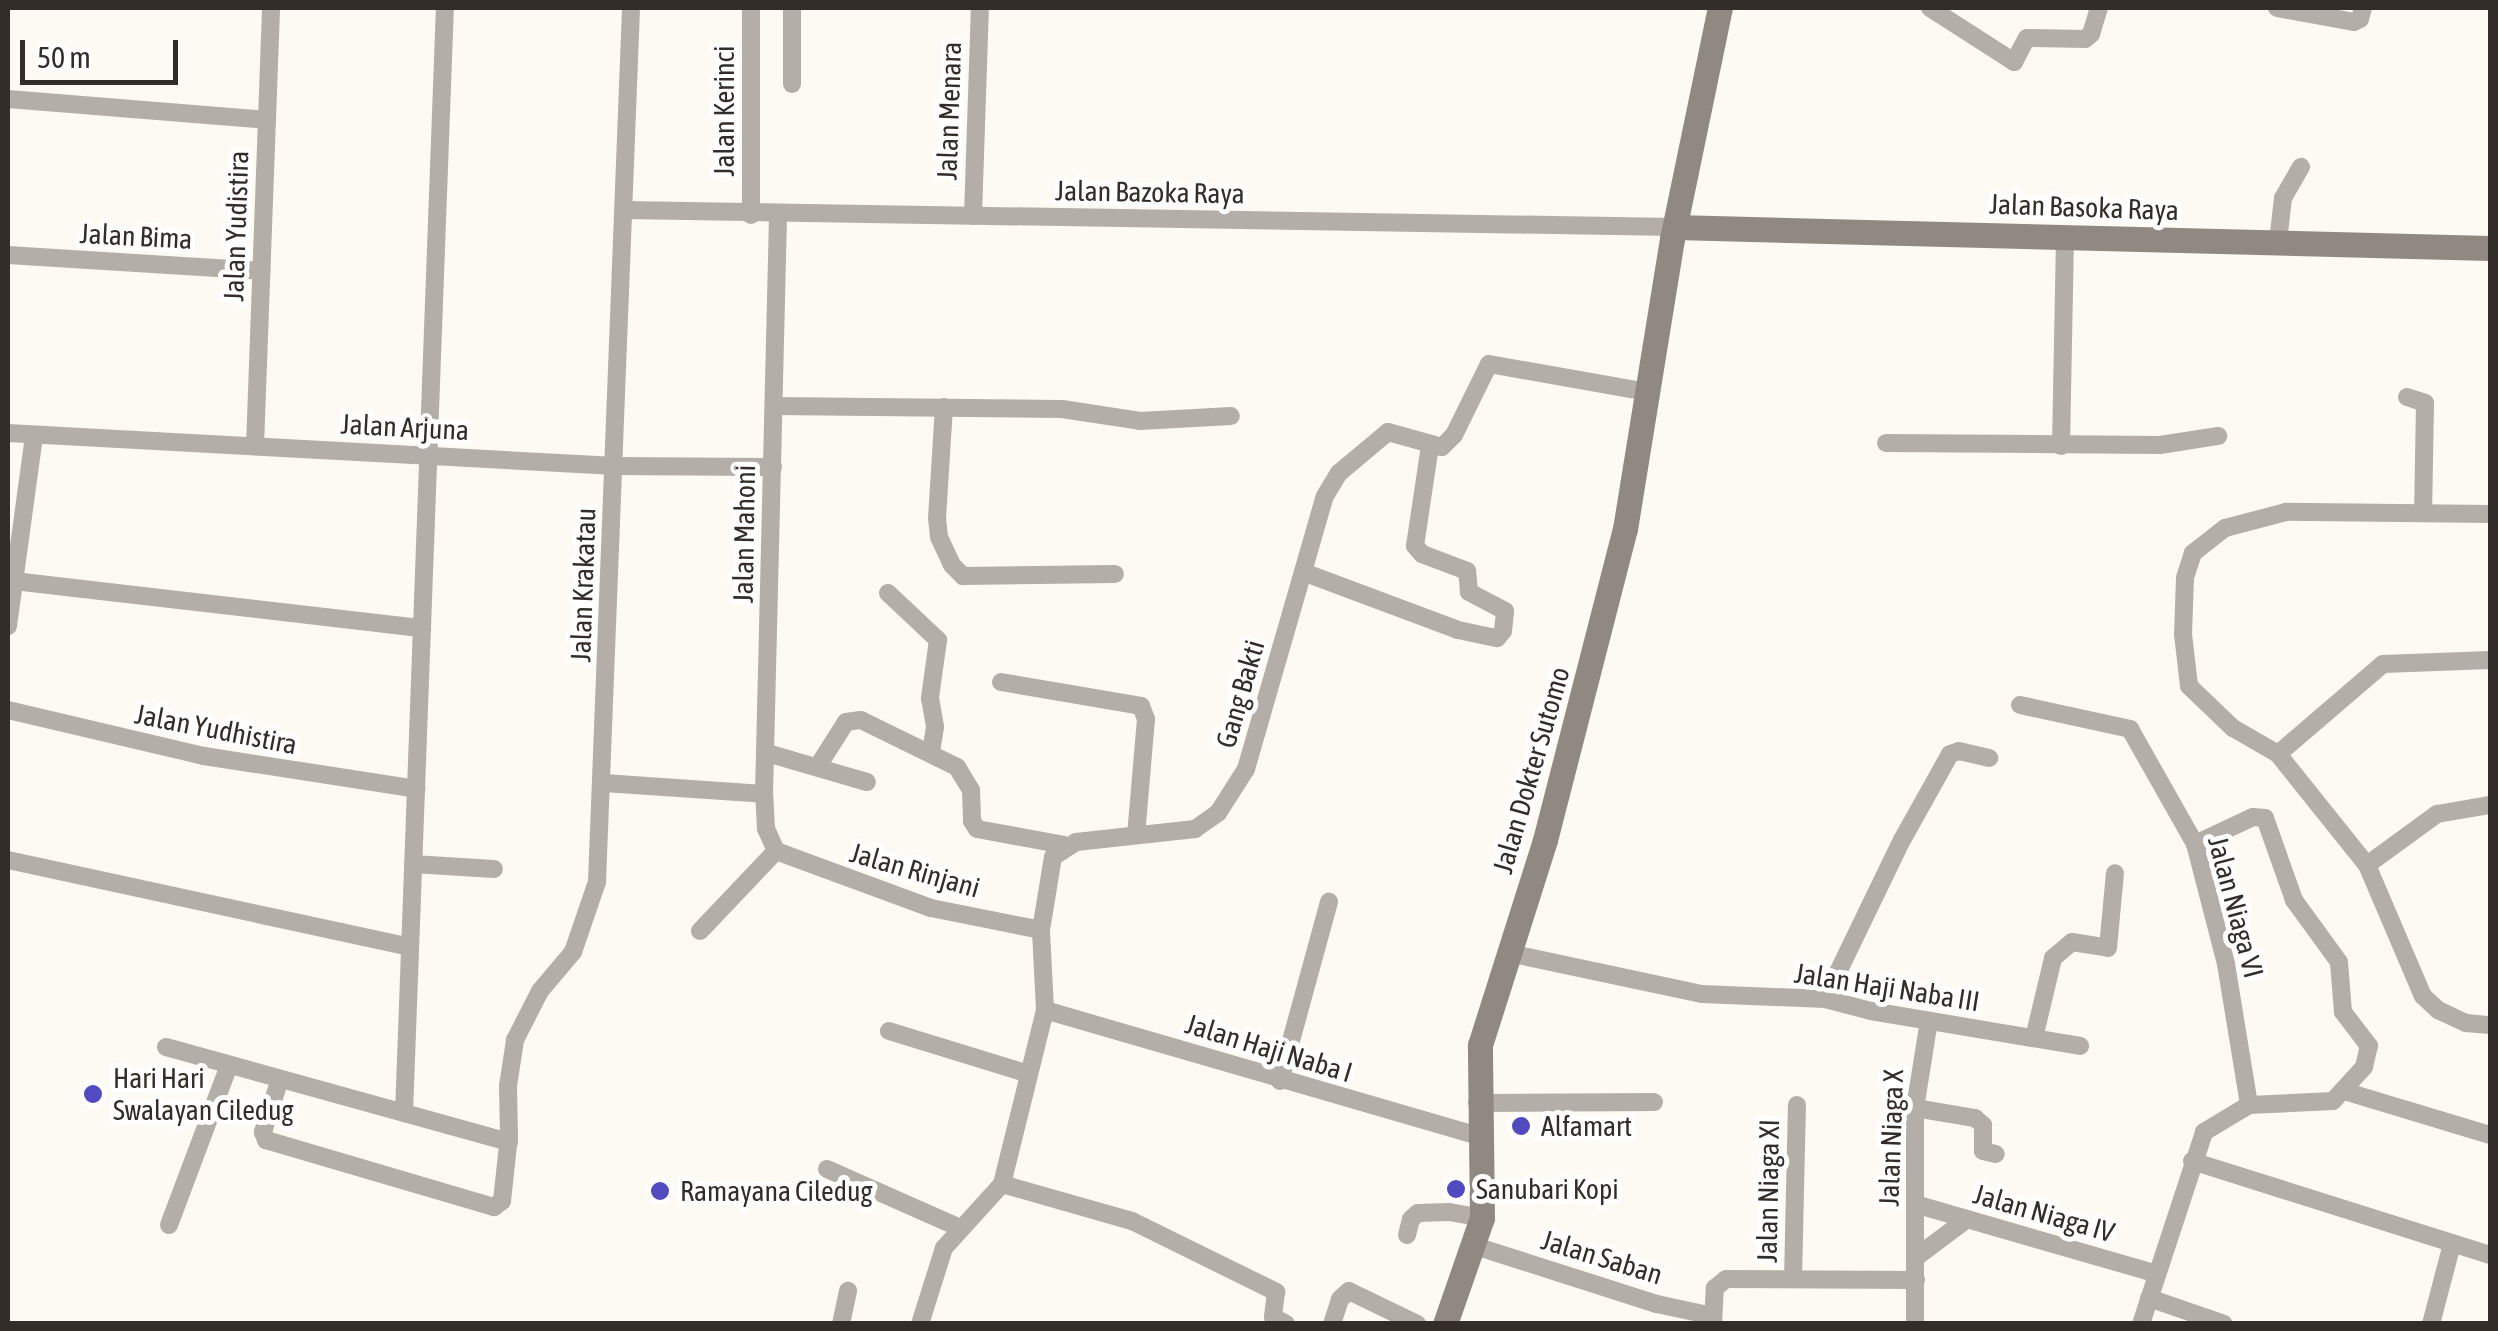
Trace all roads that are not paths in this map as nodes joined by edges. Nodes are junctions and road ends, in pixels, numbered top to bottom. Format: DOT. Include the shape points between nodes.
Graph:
graph roads {
  1 [pos="271,8"];
  2 [pos="445,8"];
  3 [pos="631,8"];
  4 [pos="751,8"];
  5 [pos="792,8"];
  6 [pos="980,8"];
  7 [pos="1720,8"];
  8 [pos="1930,8"];
  9 [pos="2099,8"];
  10 [pos="2277,8"];
  11 [pos="2362,8"];
  12 [pos="792,84"];
  13 [pos="8,99"];
  14 [pos="267,120"];
  15 [pos="2301,166"];
  16 [pos="624,210"];
  17 [pos="752,214"];
  18 [pos="786,216"];
  19 [pos="973,216"];
  20 [pos="1674,233"];
  21 [pos="2065,237"];
  22 [pos="2278,242"];
  23 [pos="2490,248"];
  24 [pos="8,255"];
  25 [pos="262,271"];
  26 [pos="1647,392"];
  27 [pos="2407,397"];
  28 [pos="774,406"];
  29 [pos="944,407"];
  30 [pos="1230,416"];
  31 [pos="8,434"];
  32 [pos="34,436"];
  33 [pos="2218,436"];
  34 [pos="1886,443"];
  35 [pos="255,446"];
  36 [pos="1430,446"];
  37 [pos="2061,446"];
  38 [pos="428,456"];
  39 [pos="615,466"];
  40 [pos="773,467"];
  41 [pos="2422,513"];
  42 [pos="2490,514"];
  43 [pos="1304,572"];
  44 [pos="1116,574"];
  45 [pos="14,580"];
  46 [pos="888,593"];
  47 [pos="8,626"];
  48 [pos="422,628"];
  49 [pos="2490,660"];
  50 [pos="1002,682"];
  51 [pos="2020,705"];
  52 [pos="8,710"];
  53 [pos="931,752"];
  54 [pos="768,754"];
  55 [pos="2278,754"];
  56 [pos="1989,758"];
  57 [pos="818,766"];
  58 [pos="867,782"];
  59 [pos="604,783"];
  60 [pos="416,789"];
  61 [pos="764,794"];
  62 [pos="2490,805"];
  63 [pos="1136,835"];
  64 [pos="2195,844"];
  65 [pos="1064,846"];
  66 [pos="776,851"];
  67 [pos="8,860"];
  68 [pos="413,864"];
  69 [pos="2367,865"];
  70 [pos="494,869"];
  71 [pos="2115,873"];
  72 [pos="1329,902"];
  73 [pos="1041,930"];
  74 [pos="700,931"];
  75 [pos="410,947"];
  76 [pos="1508,954"];
  77 [pos="1825,999"];
  78 [pos="1045,1010"];
  79 [pos="1930,1021"];
  80 [pos="2490,1025"];
  81 [pos="889,1032"];
  82 [pos="2034,1038"];
  83 [pos="2080,1046"];
  84 [pos="166,1047"];
  85 [pos="228,1065"];
  86 [pos="1029,1074"];
  87 [pos="280,1079"];
  88 [pos="1280,1081"];
  89 [pos="2344,1091"];
  90 [pos="1654,1102"];
  91 [pos="1478,1103"];
  92 [pos="1797,1105"];
  93 [pos="2248,1105"];
  94 [pos="1915,1108"];
  95 [pos="404,1113"];
  96 [pos="2490,1134"];
  97 [pos="1479,1136"];
  98 [pos="509,1142"];
  99 [pos="1996,1154"];
  100 [pos="2192,1161"];
  101 [pos="828,1169"];
  102 [pos="1002,1184"];
  103 [pos="1915,1204"];
  104 [pos="1482,1218"];
  105 [pos="1967,1219"];
  106 [pos="169,1225"];
  107 [pos="960,1228"];
  108 [pos="1407,1235"];
  109 [pos="2452,1244"];
  110 [pos="1476,1246"];
  111 [pos="2490,1255"];
  112 [pos="1915,1258"];
  113 [pos="2157,1274"];
  114 [pos="1793,1278"];
  115 [pos="1916,1280"];
  116 [pos="848,1291"];
  117 [pos="2149,1298"];
  118 [pos="1712,1320"];
  119 [pos="842,1324"];
  120 [pos="920,1324"];
  121 [pos="1286,1324"];
  122 [pos="1332,1324"];
  123 [pos="1417,1324"];
  124 [pos="1445,1324"];
  125 [pos="1916,1324"];
  126 [pos="2141,1324"];
  127 [pos="2224,1324"];
  128 [pos="2431,1324"];
  1 -- 14 [label="street, Jalan Yudistira"];
  2 -- 38 [label="street"];
  3 -- 16 [label="street, Jalan Krakatau"];
  4 -- 17 [label="street, Jalan Kerinci"];
  5 -- 12 [label="street"];
  6 -- 19 [label="street, Jalan Menara"];
  7 -- 20 [label="main road, Jalan Dokter Sutomo"];
  8 -- 9 [label="street" via="2014,62 2028,38 2085,38"];
  10 -- 11 [label="street" via="2354,22"];
  13 -- 14 [label="street"];
  14 -- 25 [label="street, Jalan Yudistira"];
  15 -- 22 [label="street" via="2283,198"];
  16 -- 17 [label="street, Jalan Bazoka Raya"];
  16 -- 39 [label="street, Jalan Krakatau"];
  17 -- 18 [label="street, Jalan Bazoka Raya"];
  18 -- 19 [label="street, Jalan Bazoka Raya"];
  18 -- 28 [label="street, Jalan Mahoni"];
  19 -- 20 [label="street, Jalan Bazoka Raya"];
  20 -- 21 [label="main road, Jalan Basoka Raya"];
  20 -- 26 [label="main road, Jalan Dokter Sutomo"];
  21 -- 22 [label="main road, Jalan Basoka Raya"];
  21 -- 37 [label="street"];
  22 -- 23 [label="main road, Jalan Basoka Raya"];
  24 -- 25 [label="street, Jalan Bima"];
  25 -- 35 [label="street, Jalan Yudistira"];
  26 -- 36 [label="street" via="1489,364 1451,440 1442,448"];
  26 -- 76 [label="main road, Jalan Dokter Sutomo" via="1600,633"];
  27 -- 41 [label="street" via="2425,403"];
  28 -- 29 [label="street"];
  28 -- 40 [label="street, Jalan Mahoni"];
  29 -- 30 [label="street" via="1062,410 1140,421"];
  29 -- 44 [label="street" via="939,537 963,576"];
  31 -- 32 [label="street, Jalan Arjuna"];
  32 -- 35 [label="street, Jalan Arjuna"];
  32 -- 45 [label="street"];
  33 -- 37 [label="street"];
  34 -- 37 [label="street"];
  35 -- 38 [label="street, Jalan Arjuna"];
  36 -- 43 [label="street, Gang Bakti" via="1382,434 1339,473"];
  36 -- 43 [label="street" via="1416,546 1467,571 1469,592 1505,610 1503,632 1497,638 1458,630"];
  38 -- 39 [label="street, Jalan Arjuna"];
  38 -- 48 [label="street"];
  39 -- 40 [label="street, Jalan Arjuna"];
  39 -- 59 [label="street, Jalan Krakatau"];
  40 -- 54 [label="street, Jalan Mahoni"];
  41 -- 42 [label="street"];
  41 -- 55 [label="street" via="2260,516 2225,528 2194,553 2185,578 2189,686 2232,728"];
  43 -- 63 [label="street, Gang Bakti" via="1246,769 1218,813 1195,829"];
  45 -- 47 [label="street"];
  45 -- 48 [label="street"];
  46 -- 53 [label="street" via="938,640"];
  48 -- 60 [label="street"];
  49 -- 55 [label="street" via="2383,664"];
  50 -- 63 [label="street" via="1141,706 1146,718"];
  51 -- 64 [label="street, Jalan Niaga VI" via="2130,729"];
  52 -- 60 [label="street, Jalan Yudhistira" via="204,756"];
  53 -- 57 [label="street" via="853,719"];
  53 -- 65 [label="street, Gang Bakti" via="958,767 971,790 977,829"];
  54 -- 57 [label="street"];
  54 -- 61 [label="street, Jalan Mahoni"];
  55 -- 69 [label="street"];
  56 -- 77 [label="street" via="1950,754"];
  57 -- 58 [label="street"];
  59 -- 61 [label="street"];
  59 -- 98 [label="street, Jalan Krakatau" via="588,920 515,1040"];
  60 -- 68 [label="street"];
  61 -- 66 [label="street, Jalan Mahoni" via="766,829"];
  62 -- 69 [label="street" via="2436,814"];
  63 -- 65 [label="street, Gang Bakti"];
  64 -- 89 [label="street" via="2265,818 2294,900 2338,962 2343,1012 2369,1046 2364,1068"];
  64 -- 93 [label="street, Jalan Niaga VI" via="2226,964"];
  65 -- 73 [label="street" via="1054,857"];
  66 -- 73 [label="street, Jalan Rinjani" via="931,908"];
  66 -- 74 [label="street"];
  67 -- 75 [label="street"];
  68 -- 70 [label="street"];
  68 -- 75 [label="street"];
  69 -- 80 [label="street" via="2423,996 2466,1023"];
  71 -- 82 [label="street" via="2108,948 2072,942 2053,958"];
  72 -- 88 [label="street"];
  73 -- 78 [label="street"];
  75 -- 95 [label="street"];
  76 -- 77 [label="street, Jalan Haji Naba III" via="1702,994"];
  76 -- 91 [label="main road, Jalan Dokter Sutomo" via="1480,1045"];
  77 -- 79 [label="street, Jalan Haji Naba III"];
  78 -- 86 [label="street"];
  78 -- 88 [label="street, Jalan Haji Naba I"];
  79 -- 82 [label="street, Jalan Haji Naba III"];
  79 -- 94 [label="street, Jalan Niaga X"];
  81 -- 86 [label="street"];
  82 -- 83 [label="street, Jalan Haji Naba III"];
  84 -- 85 [label="street"];
  85 -- 87 [label="street"];
  85 -- 106 [label="street"];
  86 -- 102 [label="street"];
  87 -- 95 [label="street"];
  87 -- 98 [label="street, Jalan Krakatau" via="266,1140 494,1207 502,1200"];
  88 -- 97 [label="street, Jalan Haji Naba I"];
  89 -- 93 [label="street" via="2333,1101"];
  89 -- 96 [label="street"];
  90 -- 91 [label="street"];
  91 -- 97 [label="main road, Jalan Dokter Sutomo"];
  92 -- 114 [label="street, Jalan Niaga XI"];
  93 -- 100 [label="street" via="2210,1124"];
  94 -- 99 [label="street" via="1976,1118 1983,1124 1983,1151"];
  94 -- 103 [label="street, Jalan Niaga X"];
  95 -- 98 [label="street"];
  97 -- 104 [label="main road, Jalan Dokter Sutomo"];
  100 -- 109 [label="street"];
  100 -- 113 [label="street"];
  101 -- 107 [label="street"];
  102 -- 107 [label="street"];
  102 -- 121 [label="street" via="1132,1222 1276,1292 1273,1316"];
  103 -- 105 [label="street, Jalan Niaga IV"];
  103 -- 112 [label="street, Jalan Niaga X"];
  104 -- 108 [label="street" via="1418,1213"];
  104 -- 110 [label="main road, Jalan Dokter Sutomo"];
  105 -- 112 [label="street"];
  105 -- 113 [label="street, Jalan Niaga IV"];
  107 -- 120 [label="street" via="937,1262"];
  109 -- 111 [label="street"];
  109 -- 128 [label="street"];
  110 -- 118 [label="street, Jalan Saban"];
  110 -- 124 [label="main road, Jalan Dokter Sutomo"];
  112 -- 115 [label="street, Jalan Niaga X"];
  113 -- 117 [label="street"];
  114 -- 115 [label="street, Jalan Niaga XI"];
  114 -- 118 [label="street, Jalan Niaga XI" via="1726,1278 1715,1288"];
  115 -- 125 [label="street, Jalan Niaga X"];
  116 -- 119 [label="street"];
  117 -- 126 [label="street"];
  117 -- 127 [label="street"];
  122 -- 123 [label="street" via="1340,1299 1350,1292"];
}
